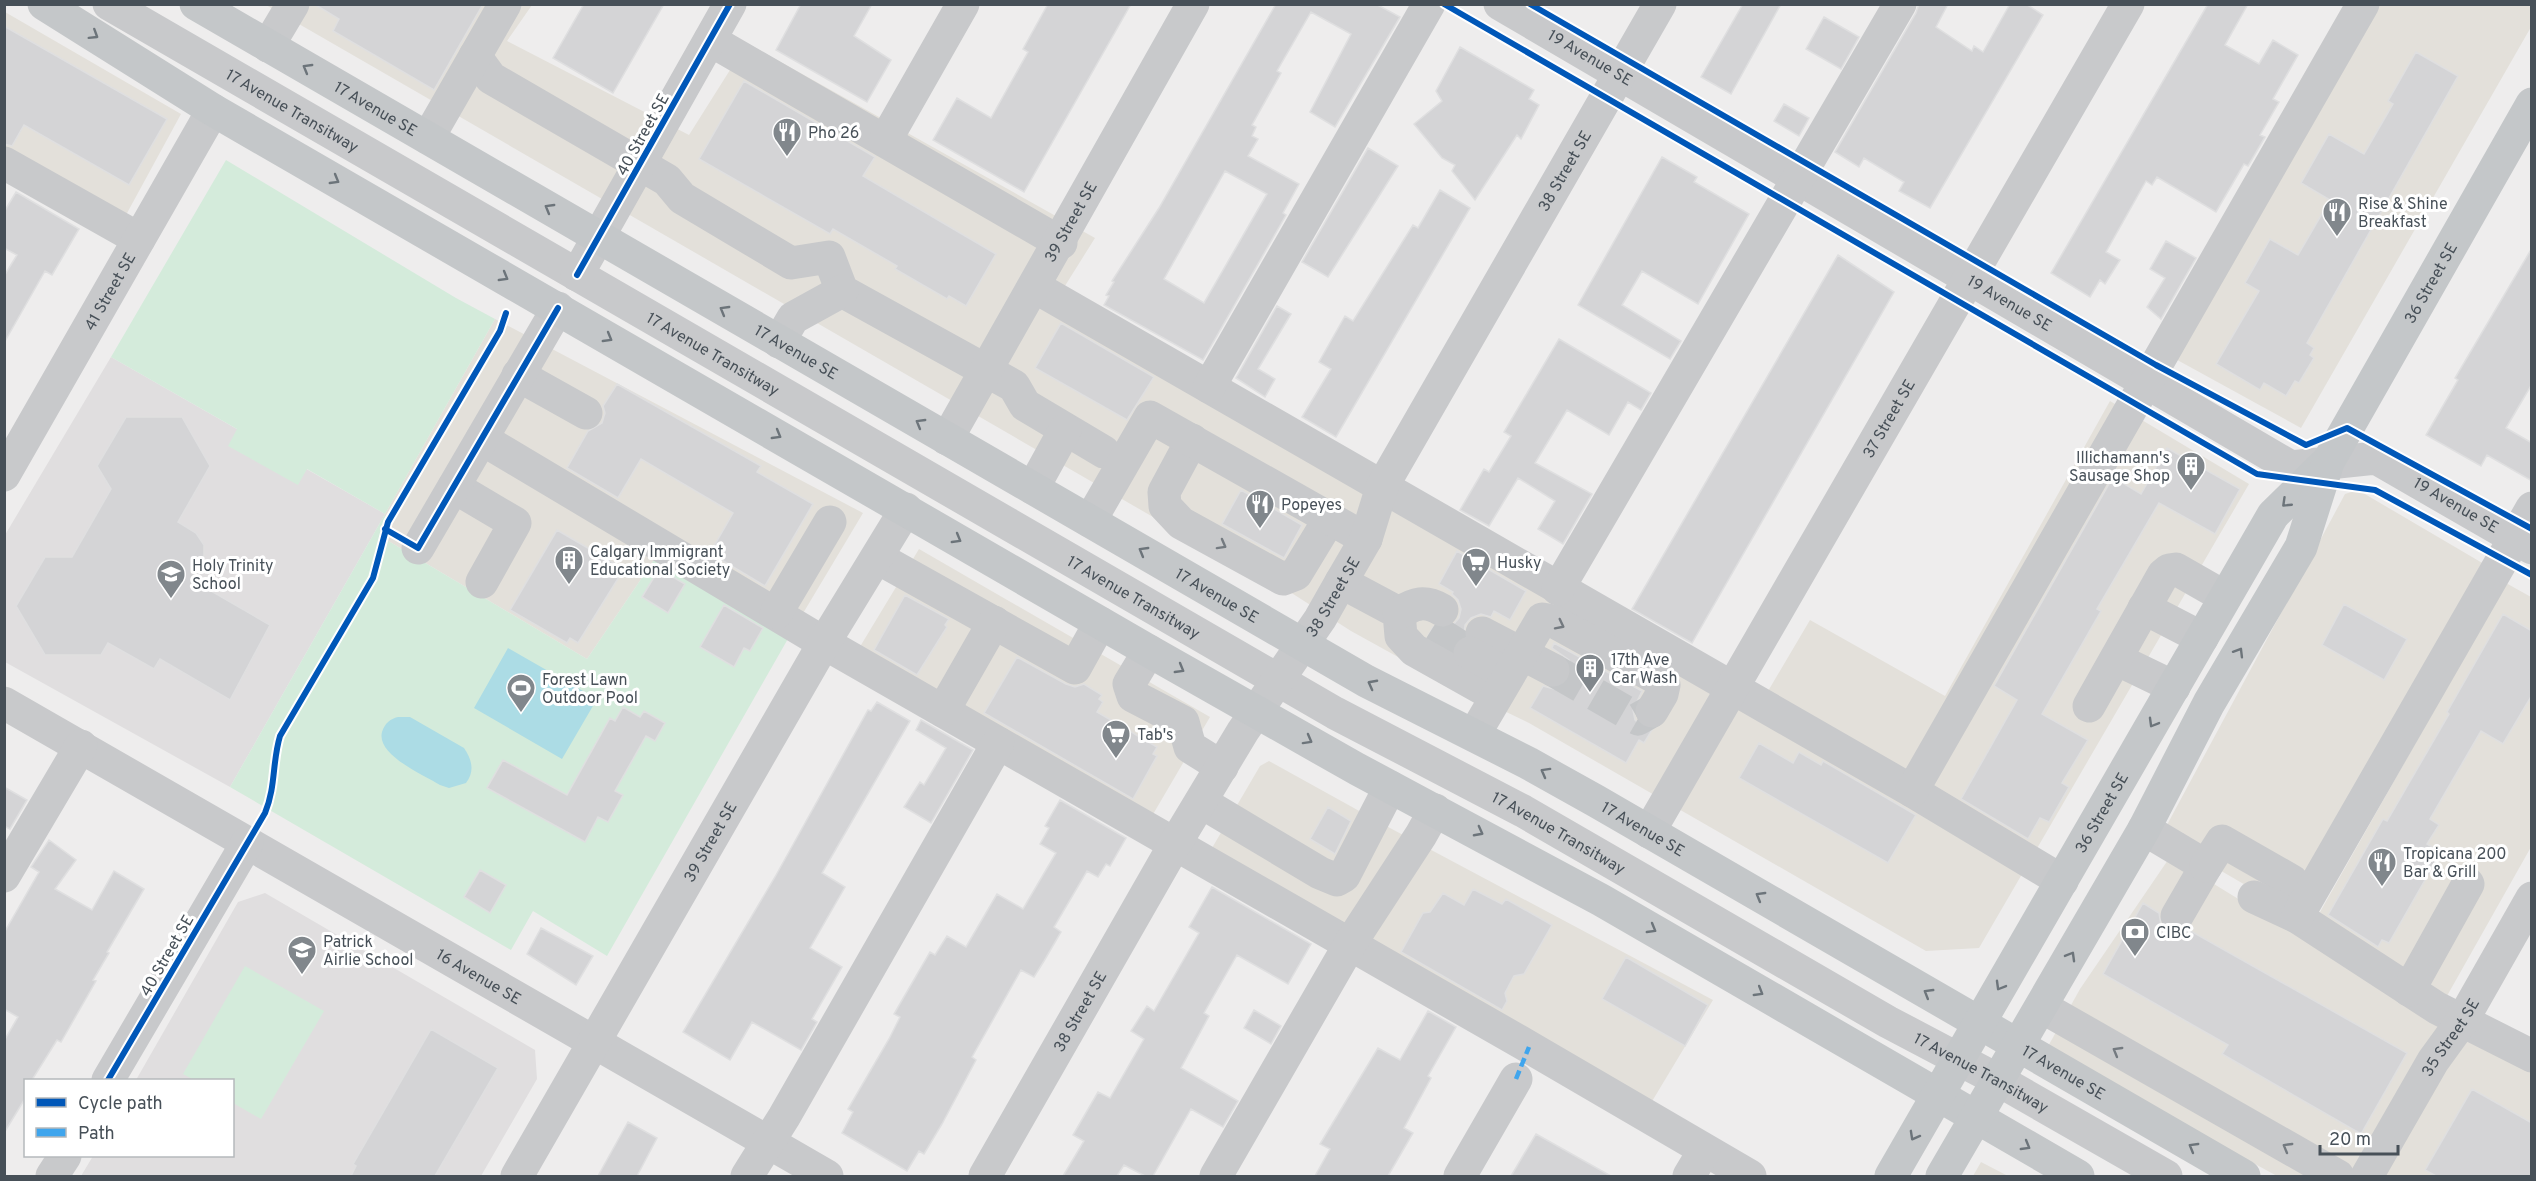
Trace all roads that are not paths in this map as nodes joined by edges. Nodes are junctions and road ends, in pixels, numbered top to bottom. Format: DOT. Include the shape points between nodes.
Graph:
graph roads {
  1 [pos="44,4"];
  2 [pos="109,4"];
  3 [pos="196,4"];
  4 [pos="293,4"];
  5 [pos="505,4"];
  6 [pos="730,4"];
  7 [pos="963,4"];
  8 [pos="1193,4"];
  9 [pos="1429,4"];
  10 [pos="1500,4"];
  11 [pos="1660,4"];
  12 [pos="1900,4"];
  13 [pos="2128,4"];
  14 [pos="2363,4"];
  15 [pos="710,40"];
  16 [pos="268,46"];
  17 [pos="475,56"];
  18 [pos="1620,74"];
  19 [pos="2532,104"];
  20 [pos="213,110"];
  21 [pos="428,138"];
  22 [pos="885,141"];
  23 [pos="4,163"];
  24 [pos="640,165"];
  25 [pos="1800,180"];
  26 [pos="599,238"];
  27 [pos="139,239"];
  28 [pos="1060,243"];
  29 [pos="791,263"];
  30 [pos="577,275"];
  31 [pos="1969,279"];
  32 [pos="1035,287"];
  33 [pos="842,291"];
  34 [pos="558,308"];
  35 [pos="786,330"];
  36 [pos="986,372"];
  37 [pos="518,375"];
  38 [pos="2146,382"];
  39 [pos="1209,387"];
  40 [pos="586,413"];
  41 [pos="1065,430"];
  42 [pos="482,439"];
  43 [pos="947,439"];
  44 [pos="1192,440"];
  45 [pos="1104,452"];
  46 [pos="2328,462"];
  47 [pos="4,475"];
  48 [pos="454,487"];
  49 [pos="1382,487"];
  50 [pos="1033,488"];
  51 [pos="2532,508"];
  52 [pos="906,510"];
  53 [pos="1330,518"];
  54 [pos="1090,521"];
  55 [pos="830,522"];
  56 [pos="1366,539"];
  57 [pos="2523,543"];
  58 [pos="418,548"];
  59 [pos="878,558"];
  60 [pos="482,582"];
  61 [pos="1341,582"];
  62 [pos="1558,589"];
  63 [pos="2225,597"];
  64 [pos="2144,608"];
  65 [pos="776,613"];
  66 [pos="1399,613"];
  67 [pos="1437,620"];
  68 [pos="993,622"];
  69 [pos="1100,623"];
  70 [pos="2202,638"];
  71 [pos="825,643"];
  72 [pos="1476,643"];
  73 [pos="1303,644"];
  74 [pos="1149,651"];
  75 [pos="2116,659"];
  76 [pos="1552,670"];
  77 [pos="1508,674"];
  78 [pos="1278,680"];
  79 [pos="2174,687"];
  80 [pos="1732,688"];
  81 [pos="4,703"];
  82 [pos="2089,706"];
  83 [pos="943,711"];
  84 [pos="1257,711"];
  85 [pos="1652,711"];
  86 [pos="1474,735"];
  87 [pos="998,743"];
  88 [pos="81,746"];
  89 [pos="1222,767"];
  90 [pos="1390,787"];
  91 [pos="1912,791"];
  92 [pos="1201,802"];
  93 [pos="1435,810"];
  94 [pos="2144,829"];
  95 [pos="1649,832"];
  96 [pos="248,843"];
  97 [pos="1175,844"];
  98 [pos="2206,866"];
  99 [pos="4,876"];
  100 [pos="2062,881"];
  101 [pos="2292,881"];
  102 [pos="2468,884"];
  103 [pos="2254,897"];
  104 [pos="2532,898"];
  105 [pos="2177,916"];
  106 [pos="2297,917"];
  107 [pos="1350,944"];
  108 [pos="2409,990"];
  109 [pos="2042,1007"];
  110 [pos="2462,1021"];
  111 [pos="1978,1024"];
  112 [pos="595,1043"];
  113 [pos="2018,1047"];
  114 [pos="2532,1056"];
  115 [pos="1958,1059"];
  116 [pos="109,1079"];
  117 [pos="1516,1079"];
  118 [pos="1998,1080"];
  119 [pos="1938,1095"];
  120 [pos="1976,1117"];
  121 [pos="766,1142"];
  122 [pos="63,1157"];
  123 [pos="1697,1163"];
  124 [pos="52,1176"];
  125 [pos="517,1176"];
  126 [pos="747,1176"];
  127 [pos="827,1176"];
  128 [pos="985,1176"];
  129 [pos="1216,1176"];
  130 [pos="1460,1176"];
  131 [pos="1750,1176"];
  132 [pos="1891,1176"];
  133 [pos="1942,1176"];
  134 [pos="2078,1176"];
  135 [pos="2166,1176"];
  136 [pos="2244,1176"];
  137 [pos="2337,1176"];
  138 [pos="2367,1176"];
  1 -- 20 [label="main road, one-way"];
  2 -- 30 [label="street, 17 Avenue Transitway"];
  3 -- 16 [label="main road, 17 Avenue SE"];
  4 -- 16 [label="street"];
  5 -- 17 [label="street"];
  6 -- 15 [label="street, 40 Street SE"];
  7 -- 22 [label="street"];
  8 -- 28 [label="street, 39 Street SE"];
  9 -- 39 [label="street"];
  10 -- 18 [label="street, 19 Avenue SE"];
  11 -- 18 [label="street, 38 Street SE"];
  12 -- 25 [label="street"];
  13 -- 31 [label="street, 37 Street SE"];
  14 -- 38 [label="street"];
  15 -- 22 [label="street"];
  15 -- 24 [label="street, 40 Street SE"];
  21 -- 16 [label="main road, 17 Avenue SE, one-way"];
  17 -- 21 [label="street"];
  17 -- 24 [label="street" via="491,78"];
  18 -- 25 [label="street, 19 Avenue SE"];
  18 -- 49 [label="street, 38 Street SE"];
  19 -- 46 [label="main road, 36 Street SE"];
  20 -- 27 [label="street, 41 Street SE"];
  20 -- 34 [label="main road, one-way"];
  26 -- 21 [label="main road, 17 Avenue SE, one-way"];
  22 -- 28 [label="street"];
  23 -- 27 [label="street"];
  24 -- 26 [label="street, 40 Street SE"];
  24 -- 29 [label="street" via="667,180 682,198"];
  25 -- 31 [label="street, 19 Avenue SE"];
  25 -- 62 [label="street"];
  26 -- 30 [label="street, 40 Street SE"];
  35 -- 26 [label="main road, 17 Avenue SE, one-way"];
  27 -- 47 [label="street, 41 Street SE"];
  28 -- 32 [label="street, 39 Street SE"];
  29 -- 33 [label="street" via="829,257"];
  29 -- 35 [label="street"];
  30 -- 78 [label="street, 17 Avenue Transitway"];
  31 -- 38 [label="street, 19 Avenue SE"];
  31 -- 80 [label="street, 37 Street SE"];
  32 -- 36 [label="street, 39 Street SE"];
  32 -- 39 [label="street"];
  33 -- 35 [label="street"];
  33 -- 36 [label="street"];
  34 -- 37 [label="street"];
  34 -- 52 [label="main road, one-way"];
  43 -- 35 [label="main road, 17 Avenue SE, one-way"];
  36 -- 41 [label="street" via="1014,386 1024,405"];
  36 -- 43 [label="street, 39 Street SE"];
  37 -- 40 [label="street"];
  37 -- 42 [label="street"];
  38 -- 46 [label="street, 19 Avenue SE" via="2291,467"];
  38 -- 91 [label="street"];
  39 -- 49 [label="street"];
  41 -- 45 [label="street"];
  41 -- 50 [label="street"];
  42 -- 48 [label="street"];
  42 -- 65 [label="street"];
  43 -- 50 [label="main road, 17 Avenue SE"];
  44 -- 53 [label="street"];
  44 -- 53 [label="street, one-way" via="1164,492 1165,506 1181,523 1283,579 1296,574"];
  44 -- 54 [label="street" via="1150,417"];
  46 -- 57 [label="street, 19 Avenue SE" via="2376,458"];
  46 -- 63 [label="main road, 36 Street SE, one-way" via="2273,515"];
  94 -- 46 [label="main road, 36 Street SE, one-way" via="2209,703 2301,547"];
  48 -- 58 [label="street"];
  48 -- 60 [label="street" via="515,523"];
  49 -- 56 [label="street, 38 Street SE"];
  49 -- 62 [label="street"];
  50 -- 54 [label="main road, 17 Avenue SE"];
  51 -- 57 [label="street"];
  52 -- 59 [label="street, 39 Street SE"];
  52 -- 69 [label="main road, one-way"];
  53 -- 56 [label="street"];
  73 -- 54 [label="main road, 17 Avenue SE, one-way"];
  55 -- 65 [label="street"];
  56 -- 61 [label="street, 38 Street SE"];
  57 -- 106 [label="street"];
  59 -- 68 [label="street"];
  59 -- 71 [label="street, 39 Street SE"];
  61 -- 66 [label="street"];
  61 -- 73 [label="street, 38 Street SE"];
  62 -- 80 [label="street"];
  63 -- 64 [label="street" via="2176,569 2163,575"];
  63 -- 70 [label="main road, 36 Street SE"];
  64 -- 70 [label="street"];
  64 -- 75 [label="street"];
  65 -- 71 [label="street"];
  66 -- 67 [label="street" via="1424,603"];
  66 -- 77 [label="street" via="1401,636 1414,650"];
  68 -- 69 [label="street" via="1076,668"];
  68 -- 83 [label="street"];
  69 -- 74 [label="main road"];
  70 -- 79 [label="main road, 36 Street SE"];
  71 -- 83 [label="street"];
  71 -- 112 [label="street, 39 Street SE"];
  72 -- 77 [label="street"];
  73 -- 78 [label="street, 38 Street SE"];
  86 -- 73 [label="main road, 17 Avenue SE, one-way" via="1366,681"];
  74 -- 84 [label="main road, one-way"];
  74 -- 89 [label="street" via="1129,684 1133,696 1183,722 1190,747"];
  75 -- 79 [label="street"];
  75 -- 82 [label="street"];
  76 -- 77 [label="street"];
  77 -- 85 [label="street, one-way" via="1542,619 1553,621 1660,680 1664,685 1662,694"];
  77 -- 86 [label="street"];
  78 -- 84 [label="street, 38 Street SE"];
  78 -- 115 [label="street, 17 Avenue Transitway" via="1523,811 1878,1017"];
  79 -- 100 [label="main road, 36 Street SE, one-way"];
  80 -- 91 [label="street"];
  80 -- 95 [label="street, 37 Street SE"];
  81 -- 88 [label="street, 16 Avenue SE"];
  83 -- 87 [label="street"];
  84 -- 89 [label="street, 38 Street SE"];
  84 -- 90 [label="main road, one-way"];
  95 -- 86 [label="main road, 17 Avenue SE, one-way"];
  87 -- 97 [label="street"];
  87 -- 121 [label="street"];
  88 -- 96 [label="street, 16 Avenue SE"];
  88 -- 99 [label="street"];
  89 -- 92 [label="street, 38 Street SE"];
  90 -- 92 [label="street" via="1344,876 1337,880"];
  90 -- 93 [label="main road"];
  91 -- 100 [label="street"];
  92 -- 97 [label="street, 38 Street SE"];
  93 -- 107 [label="street"];
  93 -- 119 [label="main road, one-way" via="1601,900"];
  94 -- 98 [label="street"];
  109 -- 94 [label="main road, 36 Street SE, one-way"];
  111 -- 95 [label="main road, 17 Avenue SE, one-way"];
  96 -- 112 [label="street, 16 Avenue SE"];
  96 -- 116 [label="street, 40 Street SE"];
  97 -- 107 [label="street"];
  97 -- 128 [label="street, 38 Street SE"];
  98 -- 101 [label="street" via="2222,841"];
  98 -- 105 [label="street"];
  100 -- 111 [label="main road, 36 Street SE, one-way"];
  102 -- 108 [label="street"];
  103 -- 106 [label="street"];
  104 -- 110 [label="street, 35 Street SE"];
  106 -- 108 [label="street"];
  107 -- 123 [label="street"];
  107 -- 129 [label="street"];
  108 -- 110 [label="street"];
  109 -- 113 [label="main road, 36 Street SE"];
  137 -- 109 [label="street, one-way"];
  110 -- 114 [label="street"];
  110 -- 138 [label="street, 35 Street SE" via="2433,1061"];
  111 -- 113 [label="main road, 17 Avenue SE"];
  111 -- 115 [label="main road, 36 Street SE"];
  112 -- 121 [label="street, 16 Avenue SE"];
  112 -- 125 [label="street, 39 Street SE"];
  113 -- 118 [label="main road, 36 Street SE"];
  136 -- 113 [label="main road, 17 Avenue SE, one-way"];
  115 -- 118 [label="street, 17 Avenue Transitway"];
  115 -- 119 [label="main road, 36 Street SE"];
  117 -- 130 [label="street"];
  118 -- 120 [label="main road, 36 Street SE"];
  118 -- 135 [label="street, 17 Avenue Transitway"];
  119 -- 120 [label="main road"];
  119 -- 132 [label="main road, 36 Street SE, one-way"];
  120 -- 133 [label="main road, 36 Street SE"];
  120 -- 134 [label="main road, one-way"];
  121 -- 126 [label="street"];
  121 -- 127 [label="street, 16 Avenue SE"];
  122 -- 124 [label="street"];
  123 -- 131 [label="street"];
}
